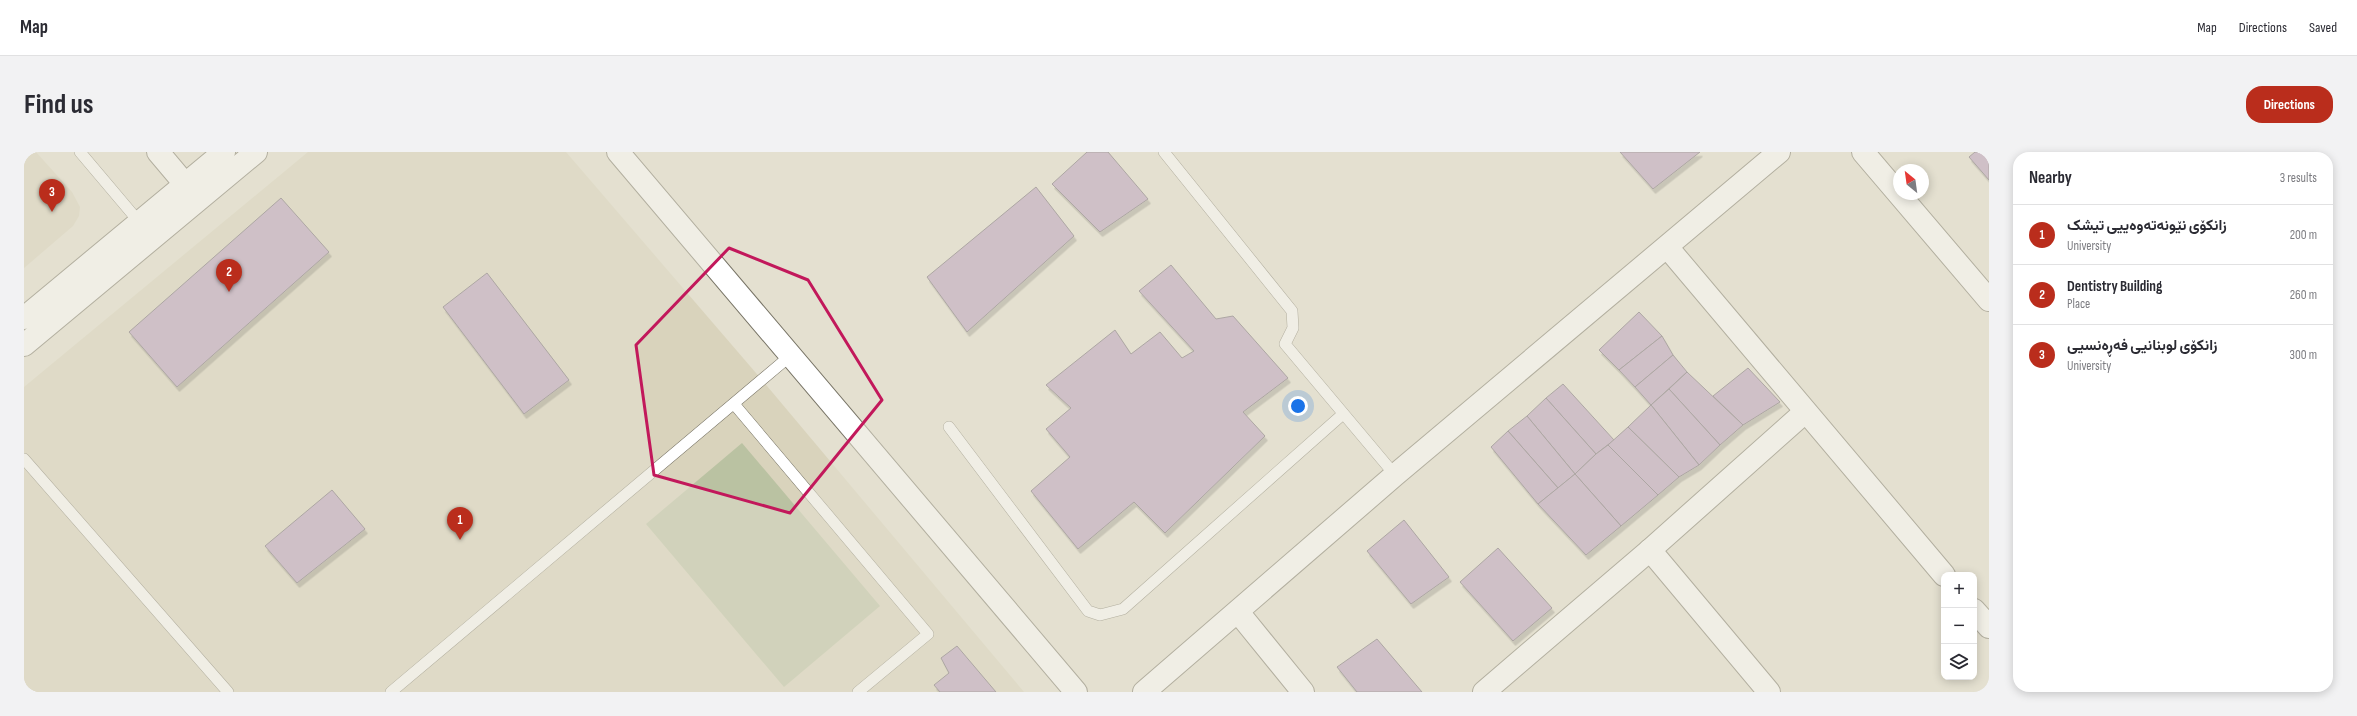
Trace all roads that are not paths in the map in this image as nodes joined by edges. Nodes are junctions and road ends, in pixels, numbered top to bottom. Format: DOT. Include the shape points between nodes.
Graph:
graph roads {
  1 [pos="80,152"];
  2 [pos="158,152"];
  3 [pos="224,152"];
  4 [pos="256,152"];
  5 [pos="618,152"];
  6 [pos="1164,152"];
  7 [pos="1779,152"];
  8 [pos="1863,152"];
  9 [pos="186,184"];
  10 [pos="140,222"];
  11 [pos="1668,248"];
  12 [pos="1989,300"];
  13 [pos="24,318"];
  14 [pos="24,345"];
  15 [pos="790,356"];
  16 [pos="734,404"];
  17 [pos="1805,412"];
  18 [pos="1343,414"];
  19 [pos="949,427"];
  20 [pos="24,459"];
  21 [pos="1395,475"];
  22 [pos="1650,550"];
  23 [pos="1941,572"];
  24 [pos="1238,612"];
  25 [pos="1977,613"];
  26 [pos="1989,627"];
  27 [pos="228,692"];
  28 [pos="391,692"];
  29 [pos="858,692"];
  30 [pos="1076,692"];
  31 [pos="1144,692"];
  32 [pos="1303,692"];
  33 [pos="1484,692"];
  34 [pos="1769,692"];
  1 -- 10 [label="lane"];
  2 -- 9 [label="street"];
  3 -- 9 [label="street"];
  4 -- 14 [label="street"];
  5 -- 15 [label="street"];
  6 -- 18 [label="lane" via="1292,311 1293,328 1285,344"];
  7 -- 11 [label="street"];
  8 -- 12 [label="street"];
  9 -- 10 [label="street"];
  10 -- 13 [label="street"];
  11 -- 17 [label="street"];
  11 -- 21 [label="street"];
  15 -- 16 [label="lane"];
  15 -- 30 [label="street"];
  16 -- 28 [label="lane"];
  16 -- 29 [label="lane" via="928,634"];
  17 -- 22 [label="street"];
  17 -- 23 [label="street"];
  18 -- 19 [label="lane" via="1124,609 1100,615 1088,611"];
  18 -- 21 [label="lane"];
  20 -- 27 [label="lane"];
  21 -- 24 [label="street"];
  22 -- 33 [label="street"];
  22 -- 34 [label="street"];
  24 -- 31 [label="street"];
  24 -- 32 [label="street"];
  25 -- 26 [label="street"];
}
